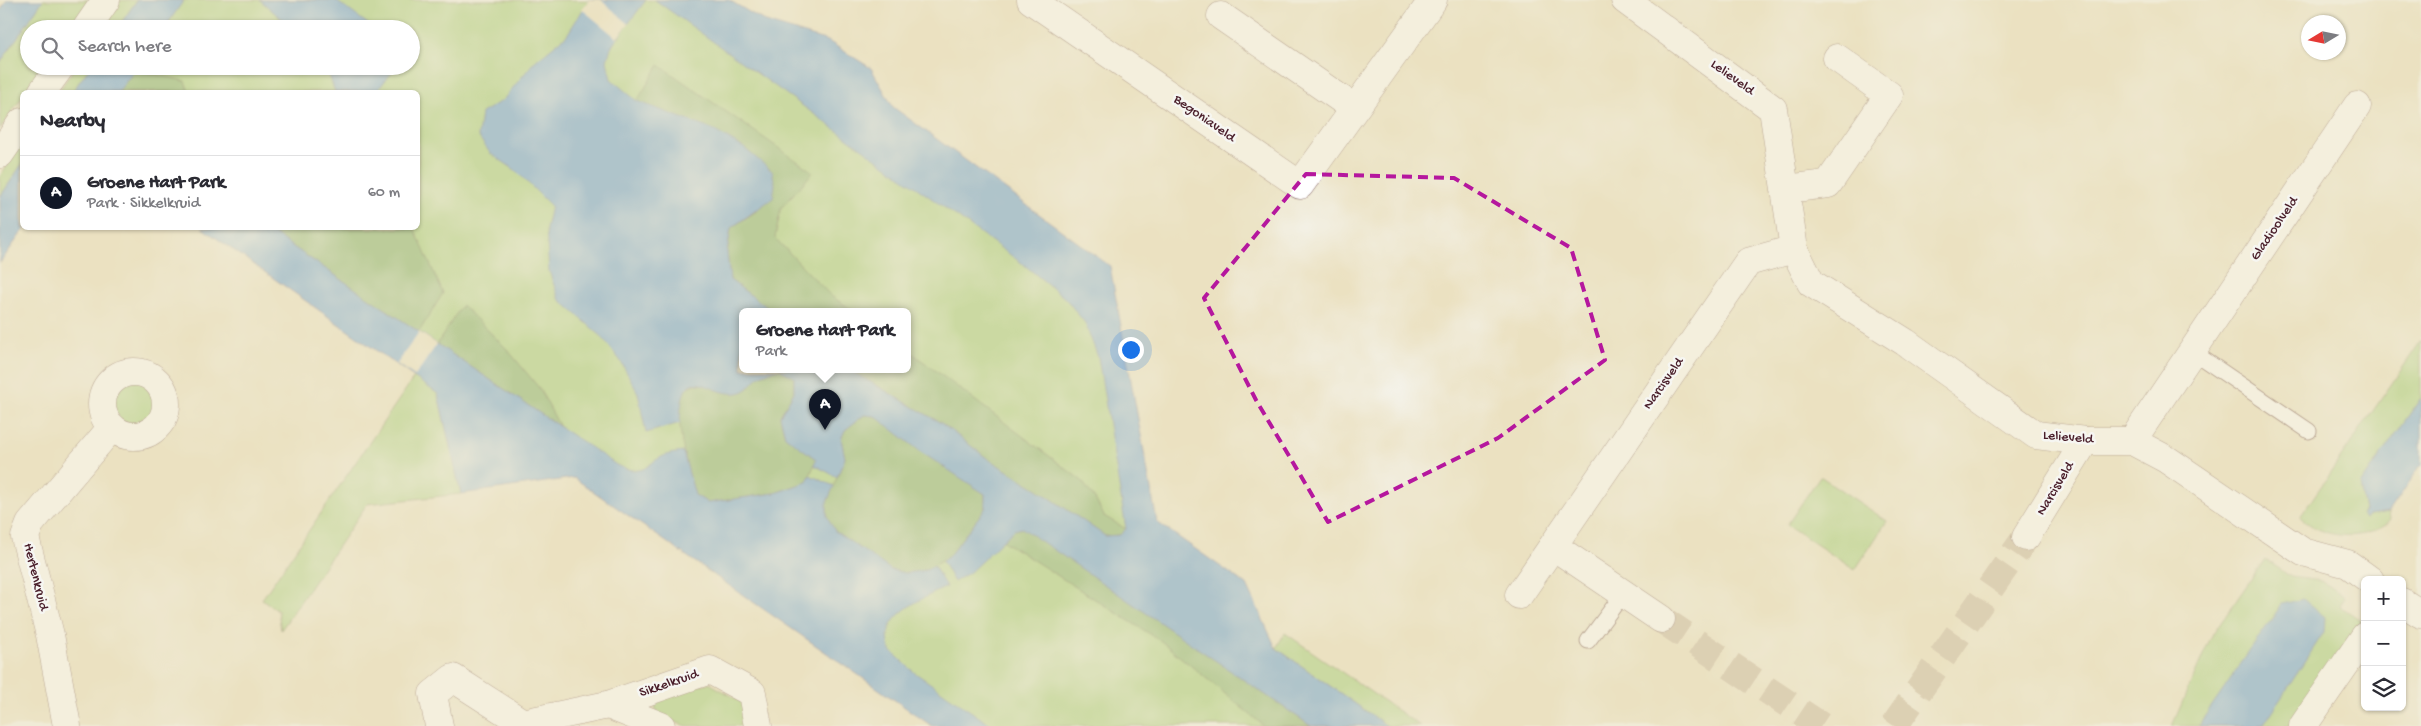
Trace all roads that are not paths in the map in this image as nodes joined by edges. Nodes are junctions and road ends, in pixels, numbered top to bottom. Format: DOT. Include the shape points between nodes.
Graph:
graph roads {
  1 [pos="106,0"];
  2 [pos="1032,0"];
  3 [pos="1432,0"];
  4 [pos="1625,0"];
  5 [pos="1221,16"];
  6 [pos="92,20"];
  7 [pos="1837,58"];
  8 [pos="54,75"];
  9 [pos="43,90"];
  10 [pos="2357,106"];
  11 [pos="1354,108"];
  12 [pos="20,125"];
  13 [pos="0,154"];
  14 [pos="1786,189"];
  15 [pos="1794,249"];
  16 [pos="2193,352"];
  17 [pos="112,428"];
  18 [pos="2309,431"];
  19 [pos="2085,441"];
  20 [pos="2132,441"];
  21 [pos="2026,537"];
  22 [pos="1553,546"];
  23 [pos="2364,576"];
  24 [pos="1623,594"];
  25 [pos="1519,595"];
  26 [pos="2406,605"];
  27 [pos="2421,614"];
  28 [pos="1660,619"];
  29 [pos="1588,642"];
  30 [pos="2361,642"];
  31 [pos="608,705"];
  32 [pos="523,724"];
  33 [pos="67,726"];
  34 [pos="439,726"];
  35 [pos="661,726"];
  36 [pos="758,726"];
  37 [pos="2303,726"];
  1 -- 6 [label="street"];
  2 -- 11 [label="street, Begoniaveld" via="1300,185"];
  3 -- 11 [label="street, Begoniaveld"];
  4 -- 14 [label="street, Lelieveld" via="1773,108"];
  5 -- 11 [label="street"];
  7 -- 14 [label="street" via="1889,95 1828,184"];
  8 -- 9 [label="street"];
  10 -- 16 [label="street, Gladioolveld"];
  12 -- 13 [label="street"];
  14 -- 15 [label="street, Lelieveld"];
  15 -- 19 [label="street, Lelieveld" via="1811,283 1904,342 2036,435"];
  15 -- 22 [label="street, Narcisveld" via="1748,262"];
  16 -- 18 [label="lane"];
  16 -- 20 [label="street, Gladioolveld"];
  17 -- 33 [label="street, Hertenkruid" via="30,524 25,537 50,635"];
  19 -- 20 [label="street, Lelieveld"];
  19 -- 21 [label="street, Narcisveld"];
  20 -- 23 [label="street, Lelieveld" via="2166,459 2303,552 2348,564"];
  22 -- 24 [label="street"];
  22 -- 25 [label="street, Narcisveld"];
  24 -- 28 [label="street"];
  24 -- 29 [label="lane"];
  26 -- 27 [label="street"];
  30 -- 37 [label="street"];
  31 -- 32 [label="street, Sikkelkruid"];
  31 -- 35 [label="street, Sikkelkruid"];
  31 -- 36 [label="street, Sikkelkruid" via="710,670 752,693"];
  32 -- 34 [label="street, Sikkelkruid" via="453,678 433,694"];
}
